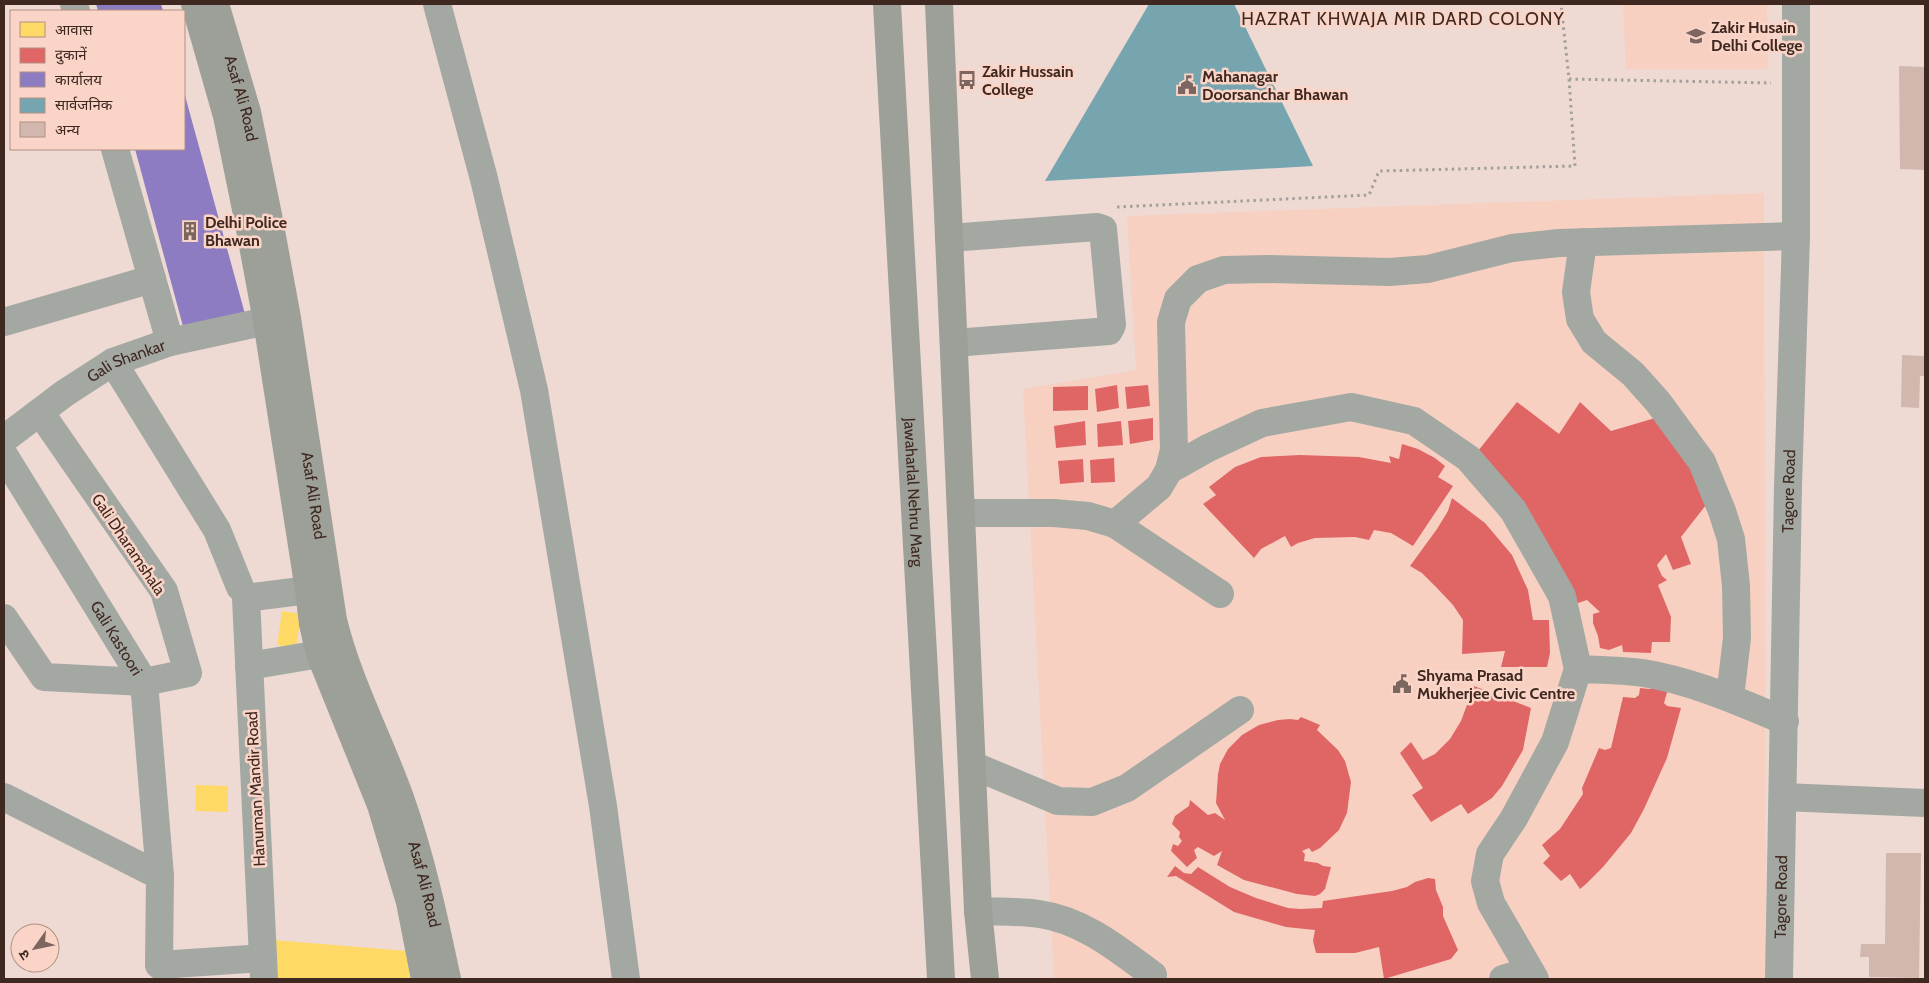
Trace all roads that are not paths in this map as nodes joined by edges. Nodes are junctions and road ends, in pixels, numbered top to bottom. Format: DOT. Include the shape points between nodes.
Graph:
graph roads {
  1 [pos="195,4"];
  2 [pos="215,4"];
  3 [pos="437,4"];
  4 [pos="887,4"];
  5 [pos="939,4"];
  6 [pos="1796,4"];
  7 [pos="115,150"];
  8 [pos="1796,236"];
  9 [pos="949,238"];
  10 [pos="1583,242"];
  11 [pos="152,280"];
  12 [pos="267,321"];
  13 [pos="4,322"];
  14 [pos="170,342"];
  15 [pos="954,343"];
  16 [pos="113,362"];
  17 [pos="40,412"];
  18 [pos="4,439"];
  19 [pos="4,455"];
  20 [pos="1169,470"];
  21 [pos="961,513"];
  22 [pos="1115,524"];
  23 [pos="309,590"];
  24 [pos="243,592"];
  25 [pos="1220,594"];
  26 [pos="4,618"];
  27 [pos="320,654"];
  28 [pos="249,666"];
  29 [pos="1578,669"];
  30 [pos="144,682"];
  31 [pos="1730,697"];
  32 [pos="1240,710"];
  33 [pos="1785,721"];
  34 [pos="972,765"];
  35 [pos="4,797"];
  36 [pos="1783,797"];
  37 [pos="1925,803"];
  38 [pos="160,876"];
  39 [pos="978,911"];
  40 [pos="263,969"];
  41 [pos="1153,975"];
  42 [pos="1532,975"];
  43 [pos="425,979"];
  44 [pos="447,979"];
  45 [pos="626,979"];
  46 [pos="942,979"];
  47 [pos="985,979"];
  48 [pos="1503,979"];
  49 [pos="1779,979"];
  1 -- 12 [label="main road, Asaf Ali Road" via="227,116"];
  2 -- 44 [label="main road, Asaf Ali Road" via="247,112 271,230 333,620 340,648 400,799 430,897"];
  3 -- 45 [label="street" via="484,179 534,390 602,796"];
  4 -- 46 [label="main road, Jawaharlal Nehru Marg"];
  5 -- 9 [label="main road"];
  6 -- 8 [label="street, Tagore Road"];
  7 -- 11 [label="street"];
  8 -- 10 [label="street"];
  8 -- 33 [label="street, Tagore Road"];
  9 -- 15 [label="main road"];
  9 -- 15 [label="street" via="1103,229 1112,325 1108,331"];
  10 -- 20 [label="street" via="1512,248 1428,269 1389,272 1224,270 1198,279 1178,299 1171,322 1174,450"];
  10 -- 31 [label="street" via="1576,292 1580,319 1594,342 1633,374 1658,402 1702,462 1722,511 1731,539 1736,586 1737,638"];
  11 -- 13 [label="street"];
  11 -- 14 [label="street"];
  12 -- 14 [label="street, Gali Shankar"];
  12 -- 23 [label="main road, Asaf Ali Road"];
  14 -- 16 [label="street, Gali Shankar"];
  15 -- 21 [label="main road"];
  16 -- 17 [label="street, Gali Shankar"];
  16 -- 24 [label="street, Hanuman Mandir Road" via="217,530"];
  17 -- 18 [label="street, Gali Shankar"];
  17 -- 30 [label="street, Gali Dharamshala" via="164,591 188,673"];
  19 -- 30 [label="street, Gali Kastoori"];
  20 -- 22 [label="street" via="1159,487"];
  20 -- 29 [label="street" via="1262,423 1351,408 1414,421 1468,458 1513,510 1562,596"];
  21 -- 22 [label="street" via="1054,513 1088,516"];
  21 -- 34 [label="main road"];
  22 -- 25 [label="street"];
  23 -- 24 [label="street"];
  23 -- 27 [label="main road, Asaf Ali Road"];
  24 -- 28 [label="street, Hanuman Mandir Road"];
  26 -- 30 [label="street" via="44,677"];
  27 -- 28 [label="street"];
  27 -- 43 [label="main road, Asaf Ali Road" via="381,805 410,902"];
  28 -- 40 [label="street, Hanuman Mandir Road"];
  29 -- 31 [label="street" via="1643,673"];
  29 -- 42 [label="street" via="1555,742 1514,818 1490,854 1485,881 1491,903"];
  30 -- 38 [label="street, Gali Kastoori"];
  31 -- 33 [label="street"];
  32 -- 34 [label="street" via="1127,788 1092,802 1058,801"];
  33 -- 36 [label="street, Tagore Road"];
  34 -- 39 [label="main road"];
  35 -- 38 [label="street"];
  36 -- 37 [label="street"];
  36 -- 49 [label="street, Tagore Road"];
  38 -- 40 [label="street, Gali Kastoori" via="159,965"];
  39 -- 41 [label="street" via="1040,914 1076,925 1107,940"];
  39 -- 47 [label="main road"];
  42 -- 48 [label="street"];
}
